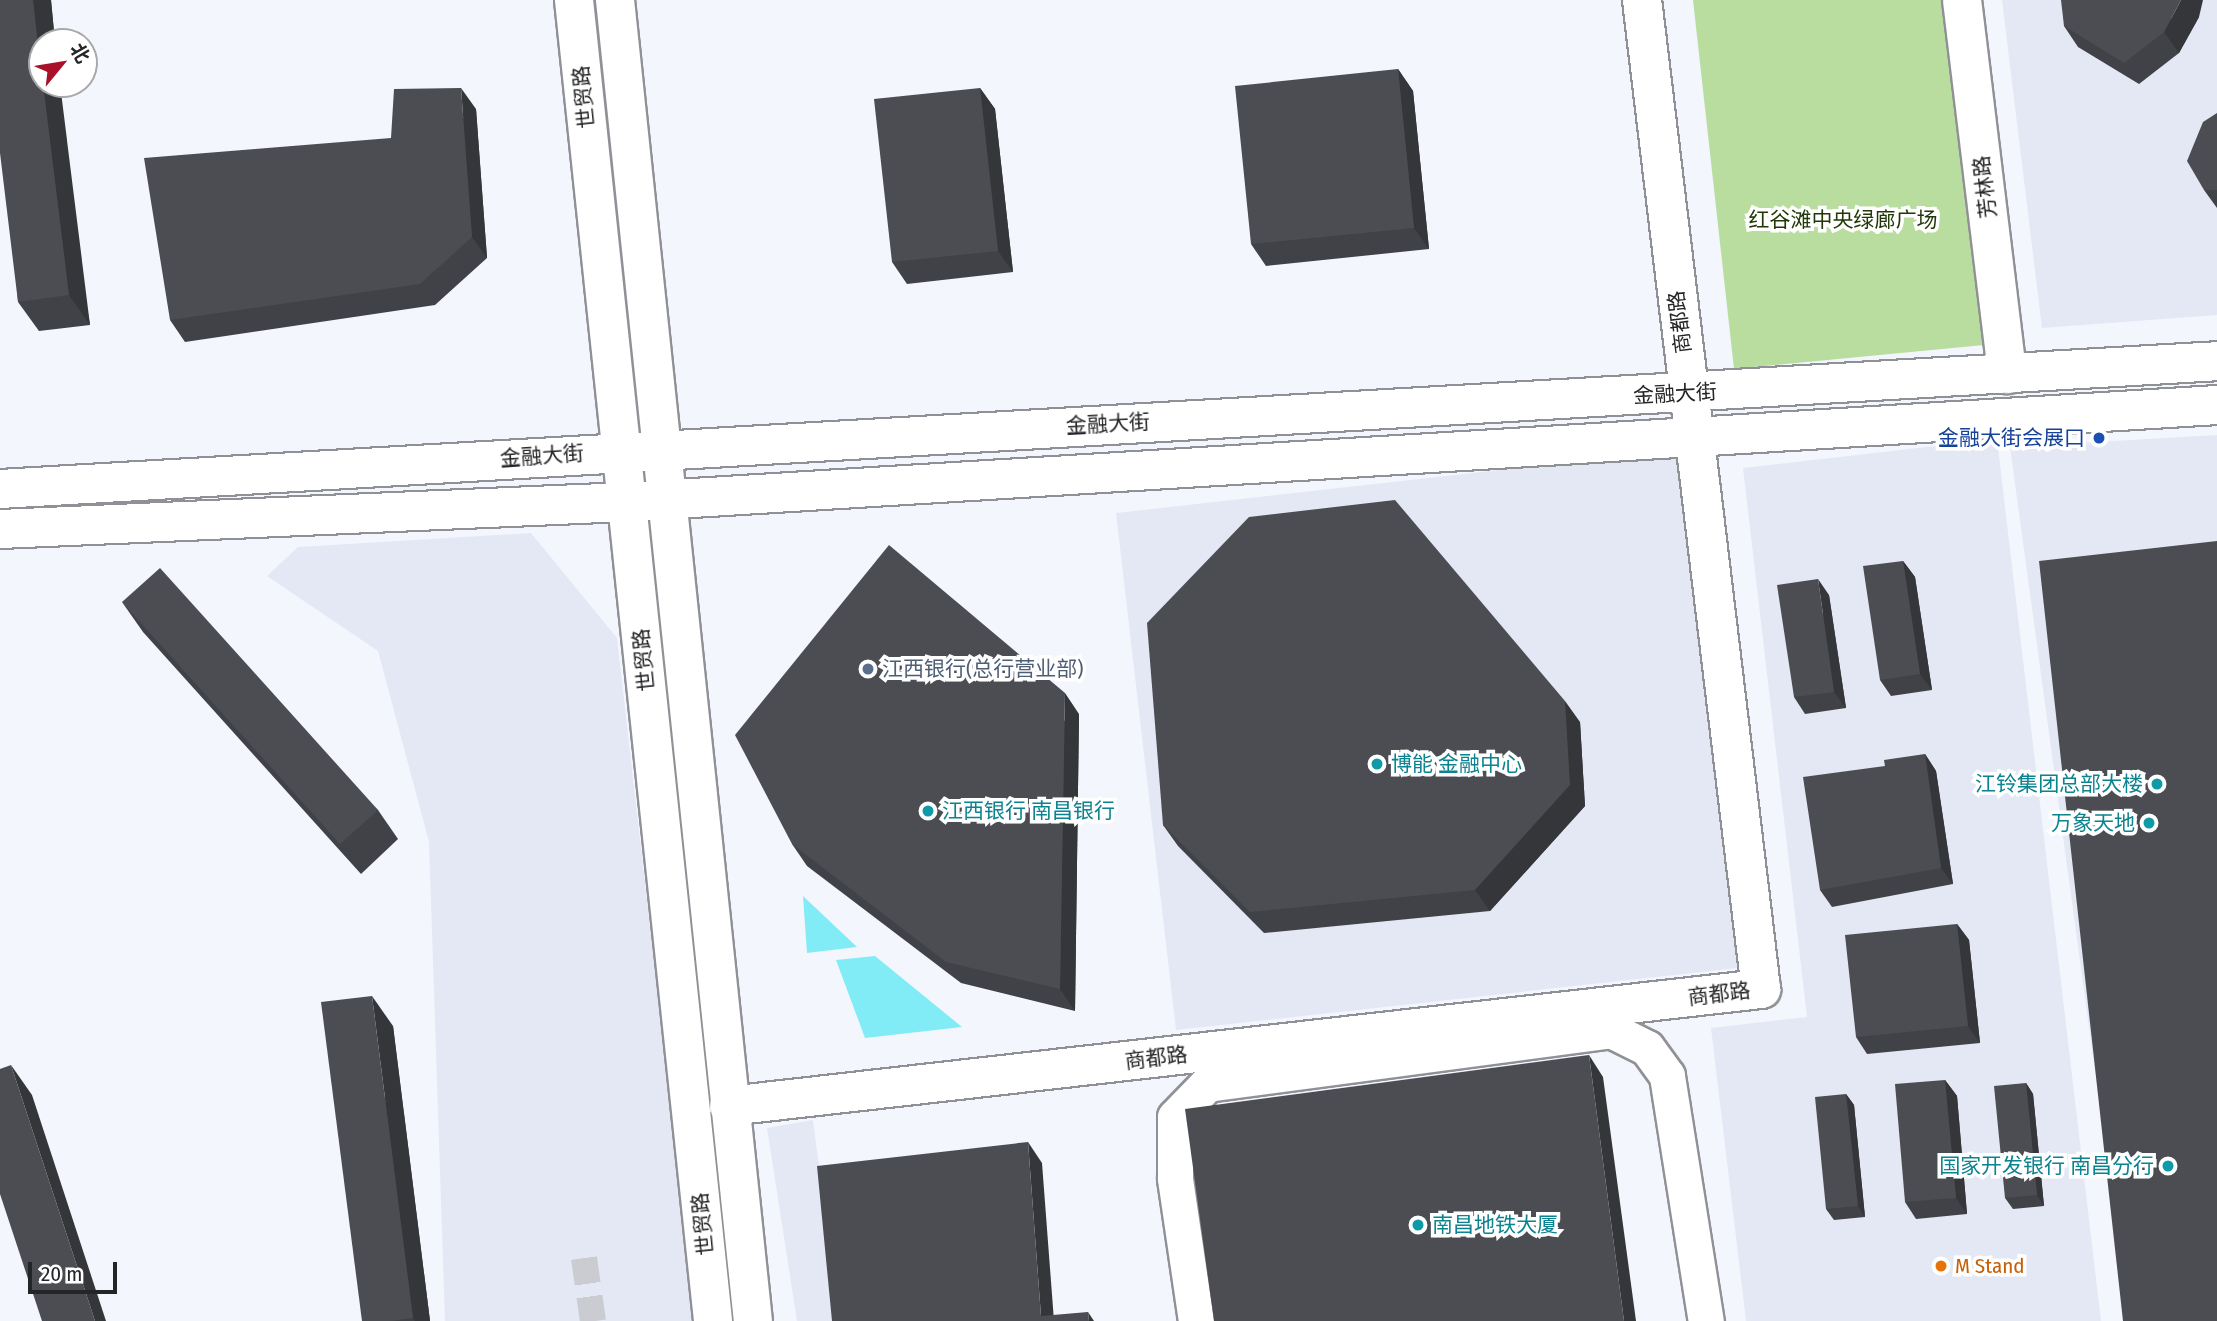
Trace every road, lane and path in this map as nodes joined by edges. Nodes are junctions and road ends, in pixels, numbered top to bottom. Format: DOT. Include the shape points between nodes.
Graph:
graph roads {
  1 [pos="573,0"];
  2 [pos="615,0"];
  3 [pos="1642,0"];
  4 [pos="1962,0"];
  5 [pos="2217,361"];
  6 [pos="2007,374"];
  7 [pos="1689,393"];
  8 [pos="2217,405"];
  9 [pos="1694,437"];
  10 [pos="661,448"];
  11 [pos="621,451"];
  12 [pos="0,489"];
  13 [pos="667,499"];
  14 [pos="627,502"];
  15 [pos="0,528"];
  16 [pos="729,1106"];
  17 [pos="713,1321"];
  18 [pos="753,1321"];
  19 [pos="1196,1321"];
  20 [pos="1706,1321"];
  1 -- 11 [label="street, 世贸路"];
  2 -- 10 [label="street, 世贸路"];
  3 -- 7 [label="street, 商都路"];
  4 -- 6 [label="street, 芳林路"];
  5 -- 6 [label="street, 金融大街"];
  6 -- 7 [label="street, 金融大街"];
  7 -- 9 [label="street, 商都路"];
  7 -- 10 [label="street, 金融大街"];
  8 -- 9 [label="street, 金融大街"];
  9 -- 13 [label="street, 金融大街"];
  9 -- 16 [label="street, 商都路" via="1761,989"];
  10 -- 11 [label="street, 金融大街"];
  10 -- 13 [label="street, 世贸路"];
  11 -- 12 [label="street, 金融大街"];
  11 -- 14 [label="street, 世贸路"];
  13 -- 14 [label="street, 金融大街"];
  13 -- 16 [label="street, 世贸路"];
  14 -- 15 [label="street, 金融大街"];
  14 -- 17 [label="street, 世贸路"];
  16 -- 18 [label="street, 世贸路"];
  19 -- 20 [label="street" via="1175,1178 1175,1117 1207,1084 1611,1030 1647,1048 1667,1076"];
}
